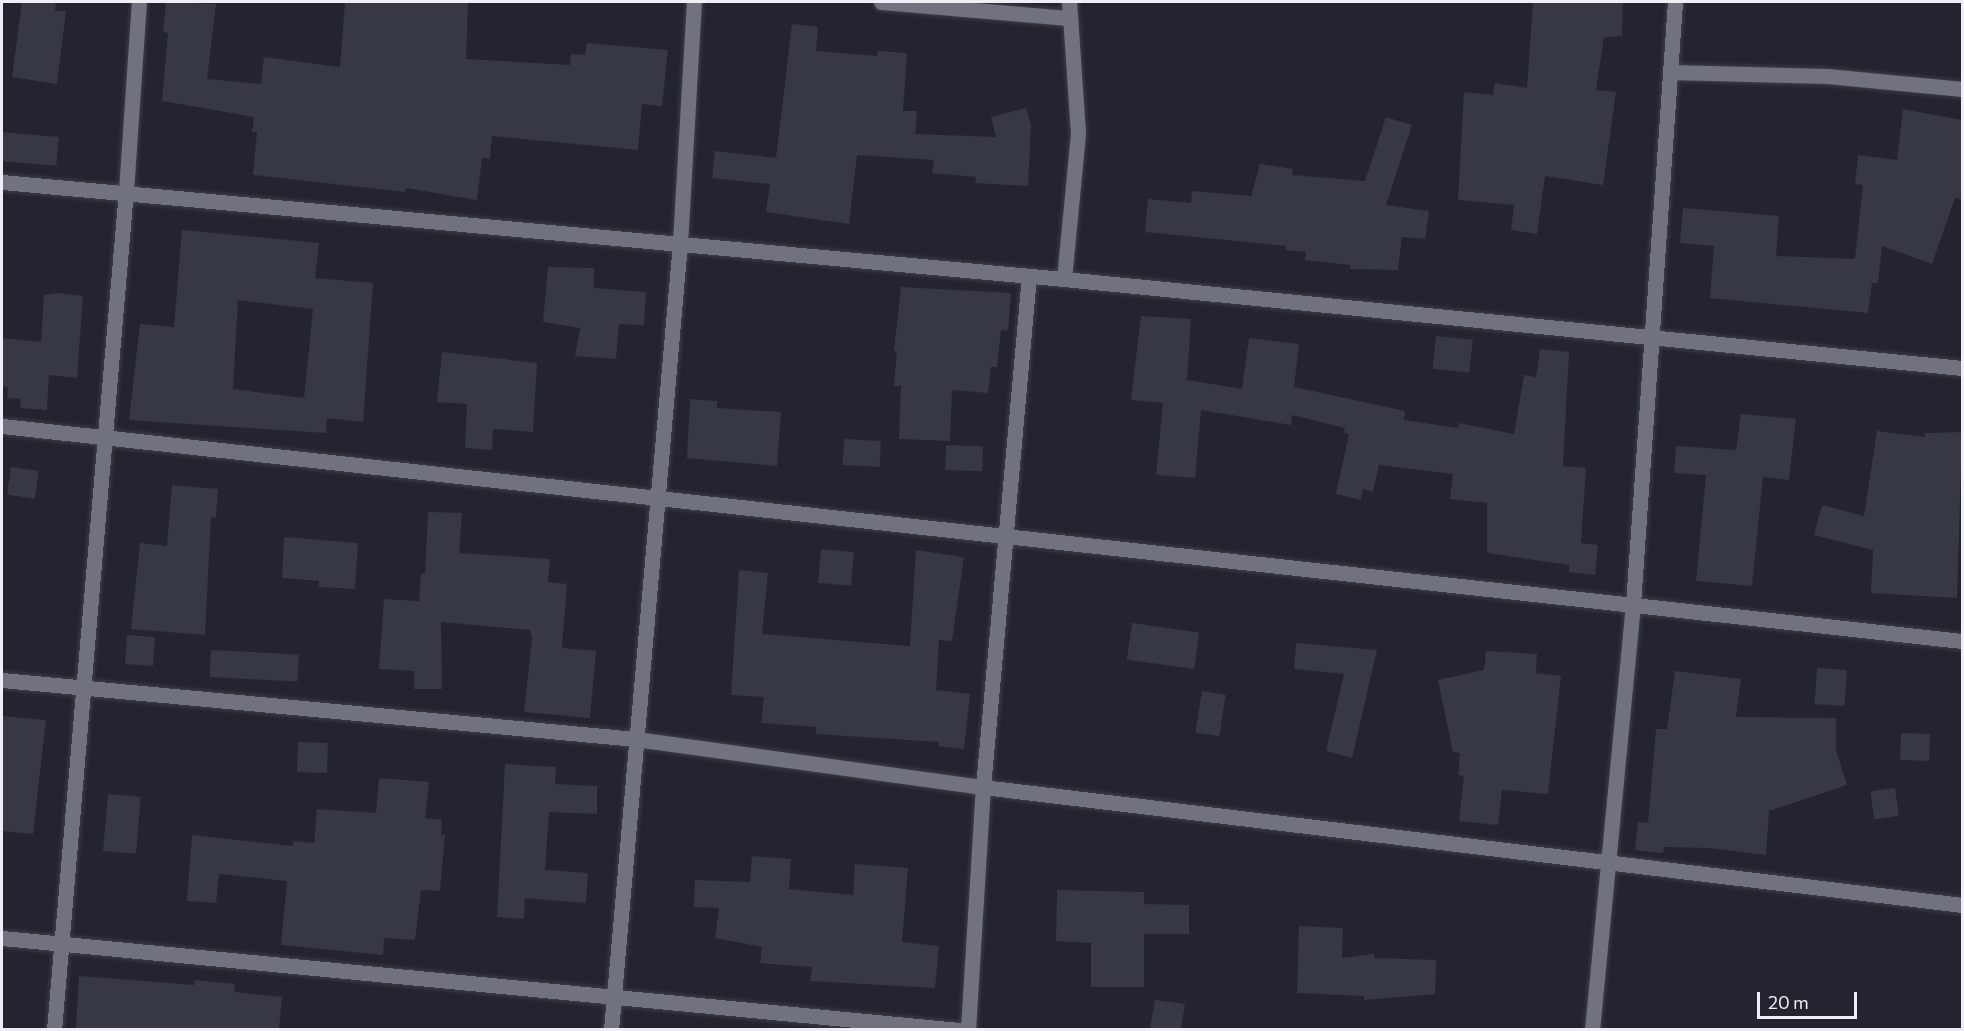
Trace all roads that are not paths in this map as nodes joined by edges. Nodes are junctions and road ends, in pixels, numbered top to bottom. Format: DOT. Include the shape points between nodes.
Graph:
graph roads {
  1 [pos="139,2"];
  2 [pos="694,2"];
  3 [pos="881,2"];
  4 [pos="1069,2"];
  5 [pos="1675,2"];
  6 [pos="1069,18"];
  7 [pos="1670,72"];
  8 [pos="1962,89"];
  9 [pos="2,182"];
  10 [pos="126,191"];
  11 [pos="680,243"];
  12 [pos="1029,276"];
  13 [pos="1064,279"];
  14 [pos="1651,335"];
  15 [pos="1962,368"];
  16 [pos="2,426"];
  17 [pos="105,435"];
  18 [pos="656,496"];
  19 [pos="1004,535"];
  20 [pos="1633,604"];
  21 [pos="1962,641"];
  22 [pos="2,680"];
  23 [pos="83,685"];
  24 [pos="636,739"];
  25 [pos="983,787"];
  26 [pos="1608,864"];
  27 [pos="1962,905"];
  28 [pos="2,938"];
  29 [pos="61,944"];
  30 [pos="614,997"];
  31 [pos="54,1029"];
  32 [pos="611,1029"];
  33 [pos="959,1029"];
  34 [pos="968,1029"];
  35 [pos="1592,1029"];
  1 -- 10 [label="street"];
  2 -- 11 [label="street"];
  3 -- 6 [label="street"];
  4 -- 6 [label="street"];
  5 -- 7 [label="street"];
  6 -- 13 [label="street" via="1078,133"];
  7 -- 8 [label="street" via="1827,76"];
  7 -- 14 [label="street"];
  9 -- 10 [label="street"];
  10 -- 11 [label="street"];
  10 -- 17 [label="street"];
  11 -- 12 [label="street"];
  11 -- 18 [label="street"];
  12 -- 13 [label="street"];
  12 -- 19 [label="street"];
  13 -- 14 [label="street"];
  14 -- 15 [label="street"];
  14 -- 20 [label="street"];
  16 -- 17 [label="street"];
  17 -- 18 [label="street"];
  17 -- 23 [label="street"];
  18 -- 19 [label="street"];
  18 -- 24 [label="street"];
  19 -- 20 [label="street"];
  19 -- 25 [label="street"];
  20 -- 21 [label="street"];
  20 -- 26 [label="street"];
  22 -- 23 [label="street"];
  23 -- 24 [label="street"];
  23 -- 29 [label="street"];
  24 -- 25 [label="street"];
  24 -- 30 [label="street"];
  25 -- 26 [label="street"];
  25 -- 34 [label="street"];
  26 -- 27 [label="street"];
  26 -- 35 [label="street"];
  28 -- 29 [label="street"];
  29 -- 30 [label="street"];
  29 -- 31 [label="street"];
  30 -- 32 [label="street"];
  30 -- 33 [label="street"];
}
